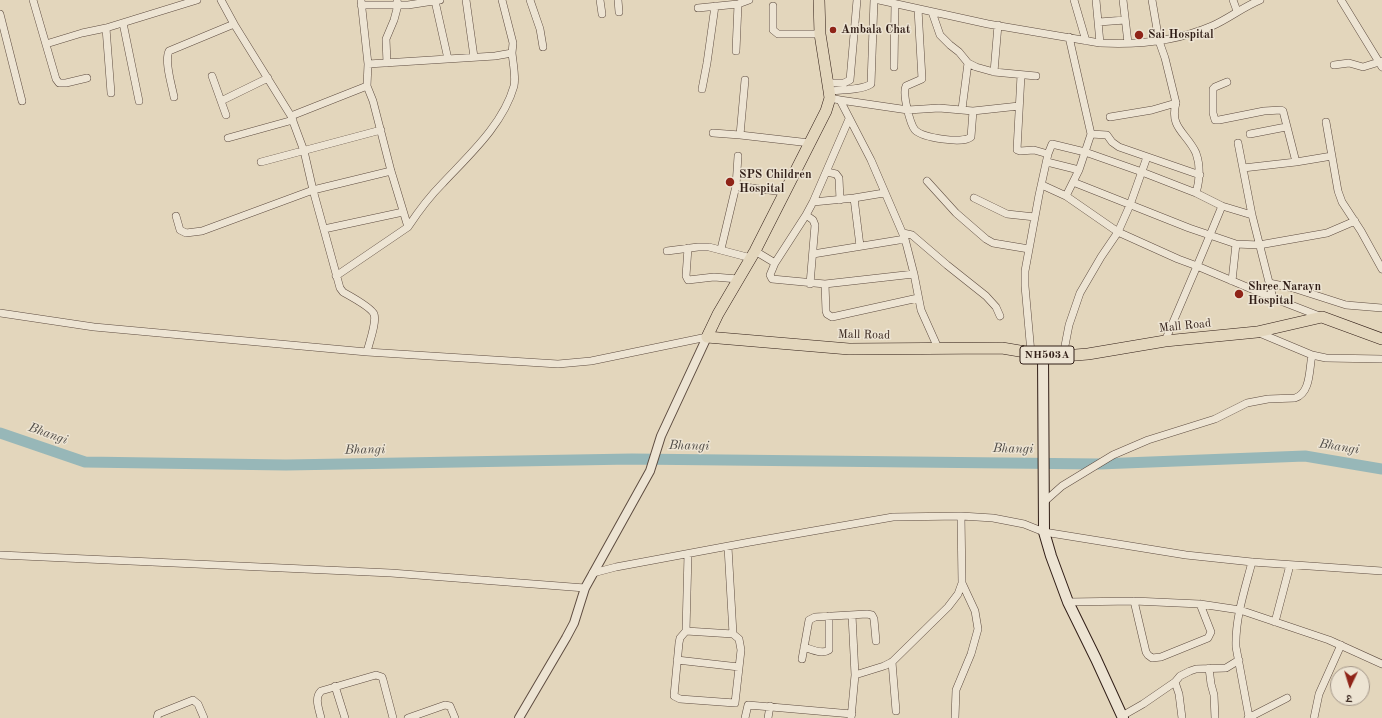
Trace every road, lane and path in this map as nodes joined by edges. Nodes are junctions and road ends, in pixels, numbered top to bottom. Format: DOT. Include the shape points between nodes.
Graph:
graph roads {
  1 [pos="33,0"];
  2 [pos="197,0"];
  3 [pos="221,0"];
  4 [pos="466,0"];
  5 [pos="502,0"];
  6 [pos="530,0"];
  7 [pos="600,0"];
  8 [pos="618,0"];
  9 [pos="749,0"];
  10 [pos="819,0"];
  11 [pos="857,0"];
  12 [pos="874,0"];
  13 [pos="879,0"];
  14 [pos="1074,0"];
  15 [pos="1096,0"];
  16 [pos="1123,0"];
  17 [pos="1152,0"];
  18 [pos="1233,0"];
  19 [pos="1260,0"];
  20 [pos="1341,0"];
  21 [pos="438,1"];
  22 [pos="398,2"];
  23 [pos="361,3"];
  24 [pos="738,4"];
  25 [pos="895,4"];
  26 [pos="715,6"];
  27 [pos="773,6"];
  28 [pos="698,8"];
  29 [pos="918,9"];
  30 [pos="1237,11"];
  31 [pos="619,12"];
  32 [pos="932,12"];
  33 [pos="0,14"];
  34 [pos="602,14"];
  35 [pos="1125,20"];
  36 [pos="1099,22"];
  37 [pos="123,23"];
  38 [pos="234,24"];
  39 [pos="998,25"];
  40 [pos="106,28"];
  41 [pos="820,34"];
  42 [pos="1069,37"];
  43 [pos="1086,41"];
  44 [pos="1159,41"];
  45 [pos="1100,43"];
  46 [pos="1128,43"];
  47 [pos="46,44"];
  48 [pos="543,46"];
  49 [pos="736,51"];
  50 [pos="512,53"];
  51 [pos="474,57"];
  52 [pos="448,59"];
  53 [pos="387,63"];
  54 [pos="968,63"];
  55 [pos="368,64"];
  56 [pos="1381,64"];
  57 [pos="1334,65"];
  58 [pos="894,67"];
  59 [pos="994,72"];
  60 [pos="1021,75"];
  61 [pos="212,76"];
  62 [pos="1036,76"];
  63 [pos="87,78"];
  64 [pos="268,78"];
  65 [pos="745,80"];
  66 [pos="1226,82"];
  67 [pos="367,86"];
  68 [pos="702,89"];
  69 [pos="111,93"];
  70 [pos="832,93"];
  71 [pos="174,97"];
  72 [pos="22,101"];
  73 [pos="139,101"];
  74 [pos="221,101"];
  75 [pos="1176,103"];
  76 [pos="1019,106"];
  77 [pos="962,109"];
  78 [pos="908,110"];
  79 [pos="973,111"];
  80 [pos="226,115"];
  81 [pos="1110,117"];
  82 [pos="292,118"];
  83 [pos="849,119"];
  84 [pos="1326,122"];
  85 [pos="1286,127"];
  86 [pos="381,130"];
  87 [pos="713,133"];
  88 [pos="1091,134"];
  89 [pos="1250,134"];
  90 [pos="740,135"];
  91 [pos="228,138"];
  92 [pos="810,143"];
  93 [pos="1238,143"];
  94 [pos="304,151"];
  95 [pos="1085,152"];
  96 [pos="1048,154"];
  97 [pos="738,156"];
  98 [pos="1332,156"];
  99 [pos="1148,157"];
  100 [pos="261,162"];
  101 [pos="1047,162"];
  102 [pos="1296,162"];
  103 [pos="1243,168"];
  104 [pos="1078,170"];
  105 [pos="391,171"];
  106 [pos="827,172"];
  107 [pos="1142,172"];
  108 [pos="1200,175"];
  109 [pos="927,181"];
  110 [pos="1073,182"];
  111 [pos="1042,185"];
  112 [pos="736,186"];
  113 [pos="313,190"];
  114 [pos="786,192"];
  115 [pos="884,193"];
  116 [pos="1196,193"];
  117 [pos="1066,196"];
  118 [pos="854,198"];
  119 [pos="974,198"];
  120 [pos="840,200"];
  121 [pos="814,202"];
  122 [pos="1130,205"];
  123 [pos="1222,206"];
  124 [pos="403,212"];
  125 [pos="806,215"];
  126 [pos="1252,215"];
  127 [pos="176,216"];
  128 [pos="1035,217"];
  129 [pos="1355,221"];
  130 [pos="408,227"];
  131 [pos="324,229"];
  132 [pos="1118,232"];
  133 [pos="1210,235"];
  134 [pos="904,236"];
  135 [pos="1236,244"];
  136 [pos="1259,245"];
  137 [pos="860,246"];
  138 [pos="688,248"];
  139 [pos="721,249"];
  140 [pos="1029,249"];
  141 [pos="667,250"];
  142 [pos="753,254"];
  143 [pos="813,254"];
  144 [pos="775,263"];
  145 [pos="1197,266"];
  146 [pos="1382,269"];
  147 [pos="914,274"];
  148 [pos="336,276"];
  149 [pos="738,279"];
  150 [pos="1232,281"];
  151 [pos="1269,283"];
  152 [pos="810,284"];
  153 [pos="825,284"];
  154 [pos="918,298"];
  155 [pos="1273,298"];
  156 [pos="1382,308"];
  157 [pos="0,313"];
  158 [pos="1000,316"];
  159 [pos="1322,317"];
  160 [pos="1257,332"];
  161 [pos="707,337"];
  162 [pos="1382,339"];
  163 [pos="1165,341"];
  164 [pos="938,348"];
  165 [pos="367,352"];
  166 [pos="1031,353"];
  167 [pos="1043,355"];
  168 [pos="1312,355"];
  169 [pos="1063,356"];
  170 [pos="1382,359"];
  171 [pos="1044,502"];
  172 [pos="961,516"];
  173 [pos="1044,532"];
  174 [pos="728,547"];
  175 [pos="688,554"];
  176 [pos="0,555"];
  177 [pos="1252,562"];
  178 [pos="1290,565"];
  179 [pos="1382,571"];
  180 [pos="593,573"];
  181 [pos="962,583"];
  182 [pos="585,588"];
  183 [pos="1134,601"];
  184 [pos="1068,602"];
  185 [pos="1200,604"];
  186 [pos="1240,610"];
  187 [pos="852,615"];
  188 [pos="829,616"];
  189 [pos="1274,622"];
  190 [pos="686,631"];
  191 [pos="733,634"];
  192 [pos="876,641"];
  193 [pos="1341,645"];
  194 [pos="804,647"];
  195 [pos="802,659"];
  196 [pos="677,660"];
  197 [pos="1239,660"];
  198 [pos="892,662"];
  199 [pos="1382,664"];
  200 [pos="739,667"];
  201 [pos="1209,668"];
  202 [pos="855,675"];
  203 [pos="1175,682"];
  204 [pos="335,686"];
  205 [pos="1287,698"];
  206 [pos="734,703"];
  207 [pos="748,705"];
  208 [pos="770,706"];
  209 [pos="896,712"];
  210 [pos="851,716"];
  211 [pos="1123,717"];
  212 [pos="1249,717"];
  213 [pos="157,718"];
  214 [pos="204,718"];
  215 [pos="321,718"];
  216 [pos="345,718"];
  217 [pos="393,718"];
  218 [pos="408,718"];
  219 [pos="455,718"];
  220 [pos="519,718"];
  221 [pos="745,718"];
  222 [pos="768,718"];
  223 [pos="955,718"];
  224 [pos="1182,718"];
  225 [pos="1215,718"];
  226 [pos="1314,718"];
  1 -- 47 [label="street"];
  2 -- 37 [label="street"];
  3 -- 38 [label="street"];
  4 -- 51 [label="street"];
  5 -- 50 [label="street" via="513,43"];
  6 -- 48 [label="street"];
  7 -- 34 [label="street"];
  8 -- 31 [label="street"];
  9 -- 24 [label="street"];
  10 -- 41 [label="highway"];
  11 -- 70 [label="street" via="850,80"];
  12 -- 70 [label="street" via="871,84"];
  13 -- 25 [label="street"];
  14 -- 43 [label="street"];
  15 -- 36 [label="street"];
  16 -- 35 [label="street"];
  17 -- 44 [label="street"];
  18 -- 30 [label="street"];
  19 -- 30 [label="street"];
  20 -- 56 [label="street"];
  21 -- 22 [label="street"];
  21 -- 52 [label="street"];
  22 -- 23 [label="street"];
  22 -- 53 [label="street" via="386,39"];
  23 -- 55 [label="street"];
  24 -- 26 [label="street"];
  24 -- 49 [label="street"];
  25 -- 29 [label="street"];
  25 -- 58 [label="street"];
  26 -- 28 [label="street"];
  26 -- 68 [label="street"];
  27 -- 41 [label="street" via="773,30 778,34"];
  29 -- 32 [label="street"];
  29 -- 78 [label="street" via="922,79 905,88"];
  30 -- 44 [label="street" via="1211,27 1187,36"];
  32 -- 39 [label="street"];
  32 -- 54 [label="street" via="940,35"];
  33 -- 72 [label="street"];
  35 -- 36 [label="street"];
  35 -- 46 [label="street"];
  36 -- 45 [label="street"];
  37 -- 40 [label="street"];
  37 -- 73 [label="street"];
  38 -- 64 [label="street"];
  38 -- 71 [label="street" via="169,51 168,63"];
  39 -- 42 [label="street"];
  39 -- 59 [label="street"];
  40 -- 47 [label="street"];
  40 -- 69 [label="street"];
  41 -- 70 [label="highway"];
  42 -- 43 [label="street"];
  42 -- 88 [label="street"];
  43 -- 45 [label="street"];
  44 -- 46 [label="street"];
  44 -- 75 [label="street"];
  45 -- 46 [label="street"];
  47 -- 63 [label="street" via="58,82 66,83"];
  50 -- 51 [label="street"];
  50 -- 130 [label="street" via="514,85 498,119 476,148 428,199"];
  51 -- 52 [label="street"];
  52 -- 53 [label="street"];
  53 -- 55 [label="street"];
  54 -- 59 [label="street"];
  54 -- 77 [label="street"];
  55 -- 67 [label="street"];
  56 -- 57 [label="street"];
  59 -- 60 [label="street"];
  60 -- 62 [label="street"];
  60 -- 76 [label="street"];
  61 -- 74 [label="street"];
  64 -- 74 [label="street"];
  64 -- 82 [label="street"];
  65 -- 90 [label="street"];
  66 -- 85 [label="street" via="1215,87 1212,92 1216,120 1280,110 1283,111"];
  67 -- 82 [label="street"];
  67 -- 86 [label="street"];
  70 -- 78 [label="street"];
  70 -- 83 [label="street"];
  70 -- 92 [label="highway"];
  74 -- 80 [label="street"];
  75 -- 81 [label="street"];
  75 -- 108 [label="street" via="1173,115 1175,122 1195,152"];
  76 -- 79 [label="street"];
  76 -- 96 [label="street" via="1017,150 1034,150"];
  77 -- 78 [label="street"];
  77 -- 79 [label="street"];
  78 -- 79 [label="street" via="914,127 920,133 942,139 963,140 970,139 972,135"];
  82 -- 91 [label="street"];
  82 -- 94 [label="street"];
  83 -- 106 [label="street"];
  83 -- 115 [label="street" via="871,160"];
  84 -- 98 [label="street"];
  85 -- 89 [label="street"];
  85 -- 102 [label="street"];
  86 -- 94 [label="street"];
  86 -- 105 [label="street"];
  87 -- 90 [label="street"];
  88 -- 95 [label="street"];
  88 -- 99 [label="street" via="1107,135 1115,145"];
  90 -- 92 [label="street"];
  92 -- 114 [label="highway"];
  93 -- 103 [label="street"];
  94 -- 100 [label="street"];
  94 -- 113 [label="street"];
  95 -- 96 [label="street" via="1053,144"];
  95 -- 104 [label="street"];
  95 -- 107 [label="street"];
  96 -- 101 [label="street"];
  97 -- 112 [label="street"];
  98 -- 102 [label="street"];
  98 -- 129 [label="street" via="1338,191"];
  99 -- 107 [label="street"];
  99 -- 108 [label="street"];
  101 -- 104 [label="street"];
  101 -- 111 [label="street"];
  102 -- 103 [label="street"];
  103 -- 126 [label="street"];
  104 -- 110 [label="street"];
  105 -- 113 [label="street"];
  105 -- 124 [label="street"];
  106 -- 120 [label="street" via="836,174 839,178"];
  106 -- 121 [label="street"];
  107 -- 116 [label="street"];
  107 -- 122 [label="street"];
  108 -- 116 [label="street"];
  109 -- 140 [label="street" via="956,213 986,239 993,243"];
  110 -- 117 [label="street"];
  110 -- 122 [label="street"];
  111 -- 117 [label="street"];
  111 -- 128 [label="street"];
  112 -- 114 [label="street"];
  112 -- 139 [label="street"];
  113 -- 127 [label="street" via="202,231 190,233 180,230"];
  113 -- 131 [label="street"];
  114 -- 142 [label="highway"];
  115 -- 118 [label="street"];
  115 -- 134 [label="street"];
  116 -- 123 [label="street"];
  117 -- 132 [label="street"];
  118 -- 120 [label="street"];
  118 -- 137 [label="street"];
  119 -- 128 [label="street" via="1007,214"];
  120 -- 121 [label="street"];
  121 -- 125 [label="street"];
  122 -- 132 [label="street"];
  122 -- 133 [label="street"];
  123 -- 126 [label="street"];
  123 -- 133 [label="street"];
  124 -- 130 [label="street"];
  124 -- 131 [label="street"];
  125 -- 143 [label="street" via="814,222"];
  125 -- 144 [label="street"];
  126 -- 136 [label="street"];
  128 -- 140 [label="street"];
  129 -- 136 [label="street" via="1327,233"];
  129 -- 146 [label="street"];
  130 -- 148 [label="street"];
  131 -- 148 [label="street"];
  132 -- 145 [label="street"];
  132 -- 169 [label="street" via="1080,293 1069,325"];
  133 -- 135 [label="street"];
  133 -- 145 [label="street"];
  134 -- 137 [label="street"];
  134 -- 147 [label="street"];
  134 -- 158 [label="street" via="912,236 986,296"];
  135 -- 136 [label="street"];
  135 -- 150 [label="street"];
  136 -- 151 [label="street"];
  137 -- 143 [label="street"];
  138 -- 139 [label="street"];
  138 -- 141 [label="street"];
  138 -- 149 [label="street" via="688,280 714,276"];
  139 -- 142 [label="street"];
  140 -- 166 [label="street" via="1025,286"];
  142 -- 144 [label="street"];
  142 -- 149 [label="highway"];
  143 -- 152 [label="street"];
  144 -- 152 [label="street" via="770,275 772,279"];
  145 -- 150 [label="street"];
  145 -- 163 [label="street"];
  147 -- 153 [label="street"];
  147 -- 154 [label="street"];
  148 -- 165 [label="street" via="343,292 374,314 375,320"];
  149 -- 161 [label="highway"];
  150 -- 155 [label="street"];
  151 -- 155 [label="street"];
  151 -- 156 [label="street" via="1346,305"];
  152 -- 153 [label="street"];
  153 -- 154 [label="street" via="826,311 832,317"];
  154 -- 164 [label="street"];
  155 -- 159 [label="street"];
  157 -- 165 [label="street" via="94,327"];
  159 -- 160 [label="highway, Mall Road / NH503A"];
  159 -- 162 [label="highway"];
  160 -- 163 [label="highway, Mall Road / NH503A"];
  160 -- 168 [label="street"];
  161 -- 164 [label="highway, Mall Road / NH503A" via="849,349"];
  161 -- 165 [label="street" via="591,361 558,364"];
  161 -- 180 [label="street" via="660,436 653,463 640,492"];
  163 -- 169 [label="highway, Mall Road / NH503A"];
  164 -- 166 [label="highway, Mall Road / NH503A" via="1002,348"];
  166 -- 167 [label="highway, Mall Road / NH503A"];
  167 -- 169 [label="highway, Mall Road / NH503A"];
  167 -- 171 [label="main road"];
  168 -- 170 [label="street" via="1339,359"];
  168 -- 171 [label="street" via="1305,390 1300,397 1256,400 1215,419 1148,440 1113,455 1062,486"];
  171 -- 173 [label="main road"];
  172 -- 173 [label="street" via="993,518 1024,524"];
  172 -- 174 [label="street" via="893,517"];
  172 -- 181 [label="street"];
  173 -- 177 [label="street"];
  173 -- 184 [label="main road"];
  174 -- 175 [label="street"];
  174 -- 191 [label="street"];
  175 -- 180 [label="street"];
  175 -- 190 [label="street"];
  176 -- 182 [label="street" via="391,573"];
  177 -- 178 [label="street"];
  177 -- 186 [label="street"];
  178 -- 179 [label="street"];
  178 -- 189 [label="street"];
  180 -- 182 [label="street"];
  181 -- 198 [label="street" via="958,594 948,607"];
  181 -- 223 [label="street" via="975,611 978,629 956,690"];
  182 -- 220 [label="street" via="574,623"];
  183 -- 184 [label="street"];
  183 -- 185 [label="street"];
  183 -- 185 [label="street" via="1146,652 1152,658 1161,657 1208,638 1211,632"];
  184 -- 211 [label="main road"];
  185 -- 186 [label="street"];
  186 -- 189 [label="street"];
  186 -- 197 [label="street" via="1236,635"];
  187 -- 188 [label="street"];
  187 -- 192 [label="street" via="872,615"];
  187 -- 202 [label="street"];
  188 -- 194 [label="street" via="809,620"];
  188 -- 194 [label="street" via="829,650 822,652"];
  189 -- 193 [label="street"];
  190 -- 191 [label="street"];
  190 -- 196 [label="street" via="680,638"];
  191 -- 200 [label="street" via="738,636 741,644"];
  193 -- 199 [label="street"];
  193 -- 226 [label="street" via="1319,694"];
  194 -- 195 [label="street"];
  196 -- 200 [label="street"];
  196 -- 206 [label="street" via="674,696"];
  197 -- 201 [label="street" via="1228,667"];
  197 -- 212 [label="street"];
  198 -- 202 [label="street"];
  198 -- 209 [label="street"];
  200 -- 206 [label="street"];
  201 -- 203 [label="street" via="1190,670"];
  201 -- 225 [label="street"];
  202 -- 210 [label="street"];
  203 -- 211 [label="street"];
  203 -- 224 [label="street"];
  204 -- 215 [label="street" via="321,691 317,696"];
  204 -- 216 [label="street"];
  204 -- 217 [label="street" via="379,675 383,680"];
  205 -- 212 [label="street"];
  206 -- 207 [label="street"];
  207 -- 208 [label="street"];
  207 -- 221 [label="street"];
  208 -- 210 [label="street"];
  208 -- 222 [label="street"];
  213 -- 214 [label="street" via="158,714 193,700 198,704"];
  218 -- 219 [label="street" via="445,705 450,706"];
}
